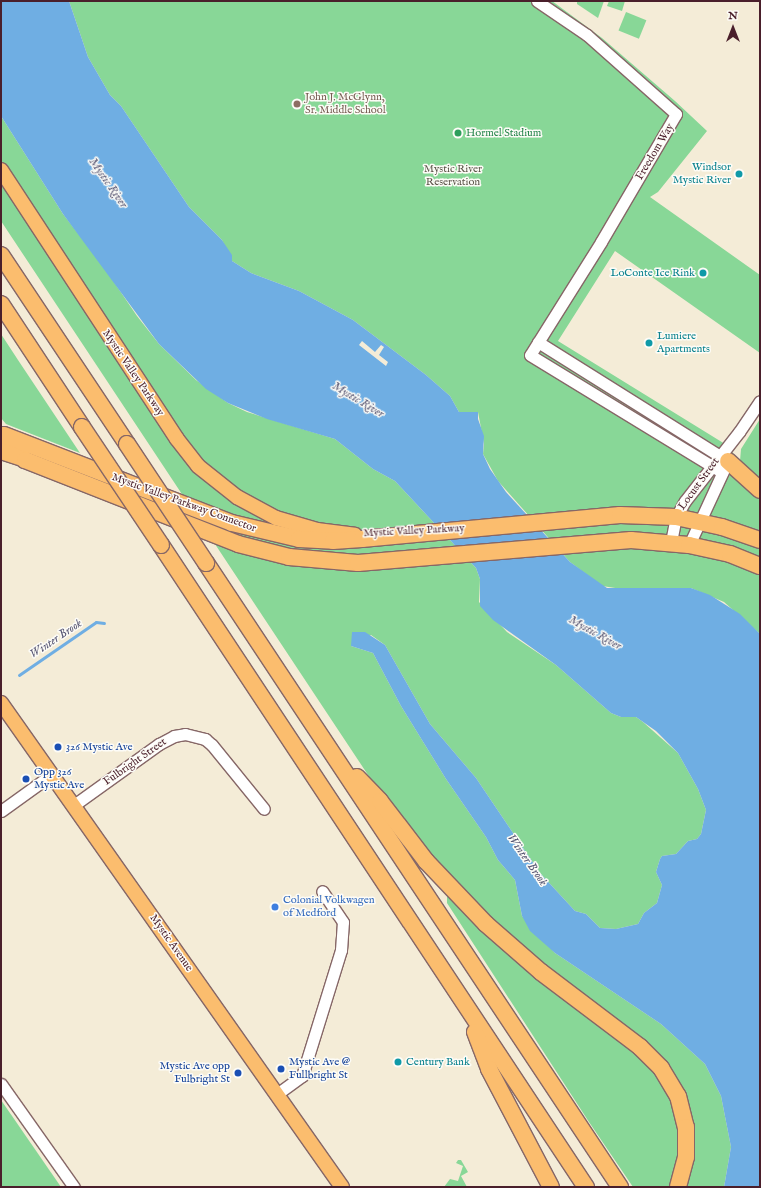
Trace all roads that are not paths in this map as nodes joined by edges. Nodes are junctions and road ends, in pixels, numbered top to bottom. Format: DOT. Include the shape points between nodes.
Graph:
graph roads {
  1 [pos="537,1"];
  2 [pos="1,170"];
  3 [pos="1,255"];
  4 [pos="1,304"];
  5 [pos="538,342"];
  6 [pos="760,400"];
  7 [pos="2,434"];
  8 [pos="1,452"];
  9 [pos="25,460"];
  10 [pos="724,463"];
  11 [pos="711,466"];
  12 [pos="760,490"];
  13 [pos="676,517"];
  14 [pos="699,521"];
  15 [pos="420,532"];
  16 [pos="760,540"];
  17 [pos="671,542"];
  18 [pos="689,545"];
  19 [pos="760,566"];
  20 [pos="1,703"];
  21 [pos="326,744"];
  22 [pos="51,775"];
  23 [pos="74,805"];
  24 [pos="264,809"];
  25 [pos="1,811"];
  26 [pos="322,890"];
  27 [pos="464,1004"];
  28 [pos="1,1084"];
  29 [pos="277,1094"];
  30 [pos="342,1186"];
  31 [pos="74,1187"];
  32 [pos="551,1187"];
  33 [pos="586,1187"];
  34 [pos="620,1187"];
  35 [pos="678,1187"];
  1 -- 5 [label="street, Freedom Way" via="587,35 676,114 601,242"];
  2 -- 15 [label="main road, Mystic Valley Parkway" via="177,439 210,477 255,508 297,526 361,535"];
  3 -- 21 [label="highway, bridge"];
  4 -- 27 [label="highway, bridge"];
  5 -- 10 [label="street"];
  5 -- 11 [label="street, Freedom Way" via="530,355"];
  6 -- 10 [label="street, Locust Street" via="739,432"];
  7 -- 9 [label="highway"];
  7 -- 15 [label="highway, Mystic Valley Parkway Connector" via="264,533 333,541"];
  8 -- 9 [label="main road"];
  9 -- 17 [label="highway" via="217,536 271,554 341,563 589,542"];
  10 -- 11 [label="street, Freedom Way"];
  10 -- 12 [label="highway"];
  10 -- 14 [label="street, Locust Street"];
  11 -- 13 [label="street, Locust Street"];
  13 -- 14 [label="highway, Mystic Valley Parkway"];
  13 -- 15 [label="highway, Mystic Valley Parkway" via="620,515"];
  13 -- 17 [label="street, Locust Street"];
  14 -- 16 [label="highway, Mystic Valley Parkway"];
  14 -- 18 [label="street, Locust Street"];
  17 -- 18 [label="highway"];
  18 -- 19 [label="highway" via="730,554"];
  20 -- 22 [label="main road, Mystic Avenue"];
  21 -- 34 [label="highway"];
  21 -- 35 [label="highway" via="380,801 439,876 486,924 541,972 640,1047 662,1068 678,1096 686,1127 686,1157"];
  22 -- 23 [label="main road, Mystic Avenue"];
  22 -- 25 [label="street"];
  23 -- 24 [label="street, Fulbright Street" via="159,744 174,736 185,734 205,739 212,745"];
  23 -- 29 [label="main road, Mystic Avenue"];
  26 -- 29 [label="street" via="343,922 342,950 302,1076"];
  27 -- 32 [label="highway" via="489,1069"];
  27 -- 33 [label="highway"];
  28 -- 31 [label="street"];
  29 -- 30 [label="main road, Mystic Avenue"];
}
